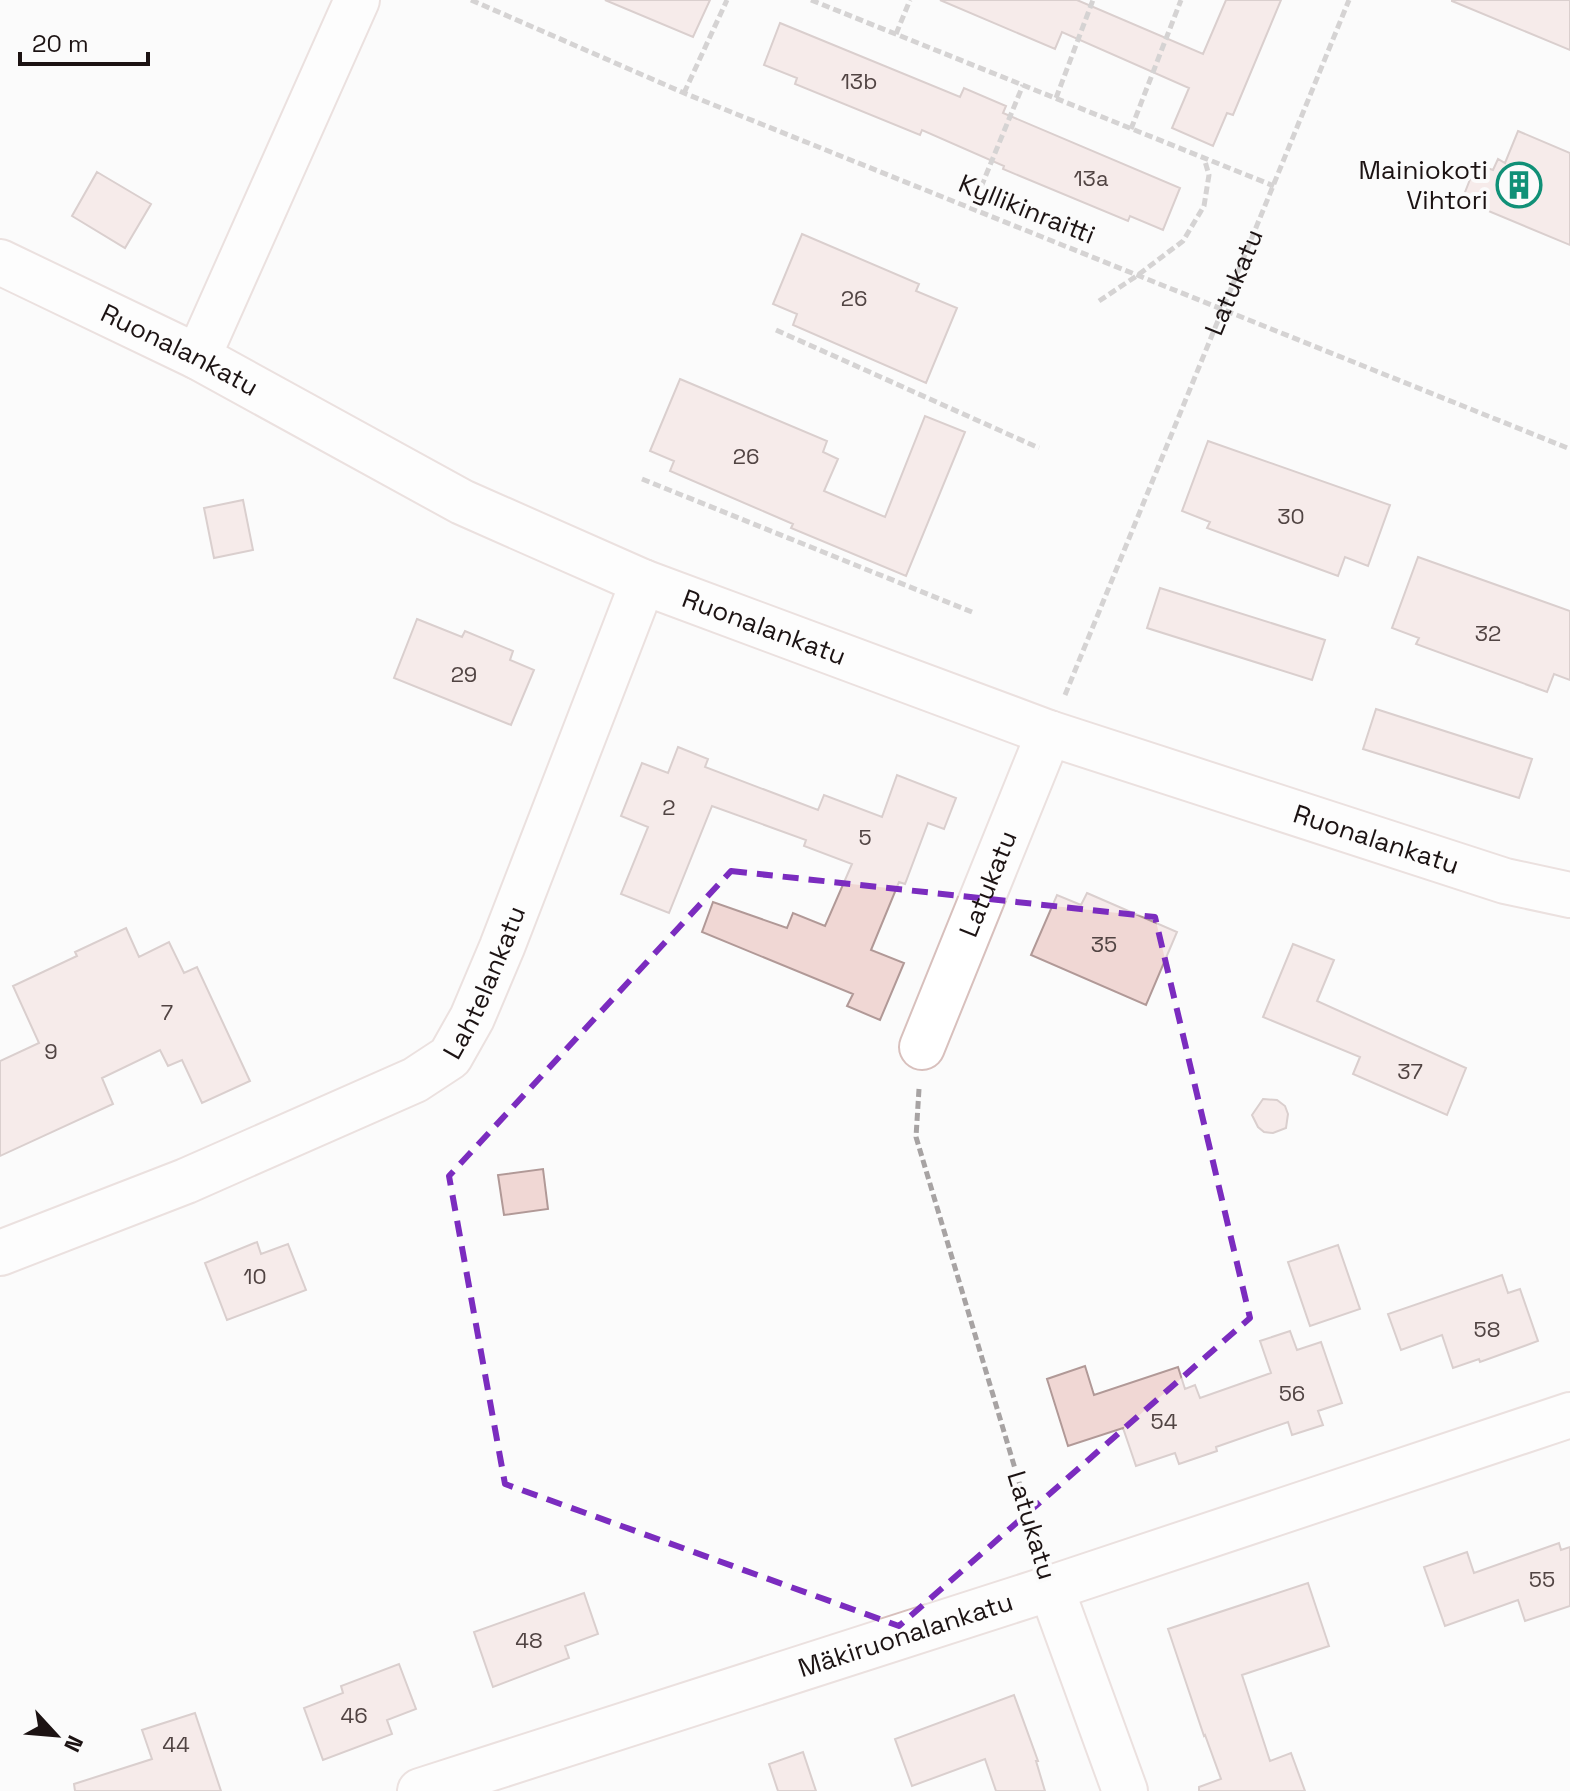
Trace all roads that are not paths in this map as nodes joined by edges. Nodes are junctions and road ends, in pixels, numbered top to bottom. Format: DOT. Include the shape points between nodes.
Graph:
graph roads {
  1 [pos="357,0"];
  2 [pos="0,262"];
  3 [pos="198,357"];
  4 [pos="643,582"];
  5 [pos="1049,733"];
  6 [pos="1570,895"];
  7 [pos="922,1047"];
  8 [pos="0,1253"];
  9 [pos="1570,1415"];
  10 [pos="1051,1588"];
  11 [pos="478,1782"];
  12 [pos="420,1791"];
  13 [pos="1125,1791"];
  1 -- 3 [label="street"];
  2 -- 3 [label="street, Ruonalankatu"];
  3 -- 4 [label="street, Ruonalankatu" via="462,502"];
  4 -- 5 [label="street, Ruonalankatu"];
  4 -- 8 [label="street, Lahtelankatu" via="502,947 450,1057 415,1080 186,1181"];
  5 -- 6 [label="street, Ruonalankatu" via="1505,881"];
  5 -- 7 [label="street, Latukatu"];
  9 -- 10 [label="street, Mäkiruonalankatu"];
  10 -- 11 [label="street, Mäkiruonalankatu"];
  10 -- 13 [label="street, Latukatu"];
  11 -- 12 [label="street, Mäkiruonalankatu"];
}
